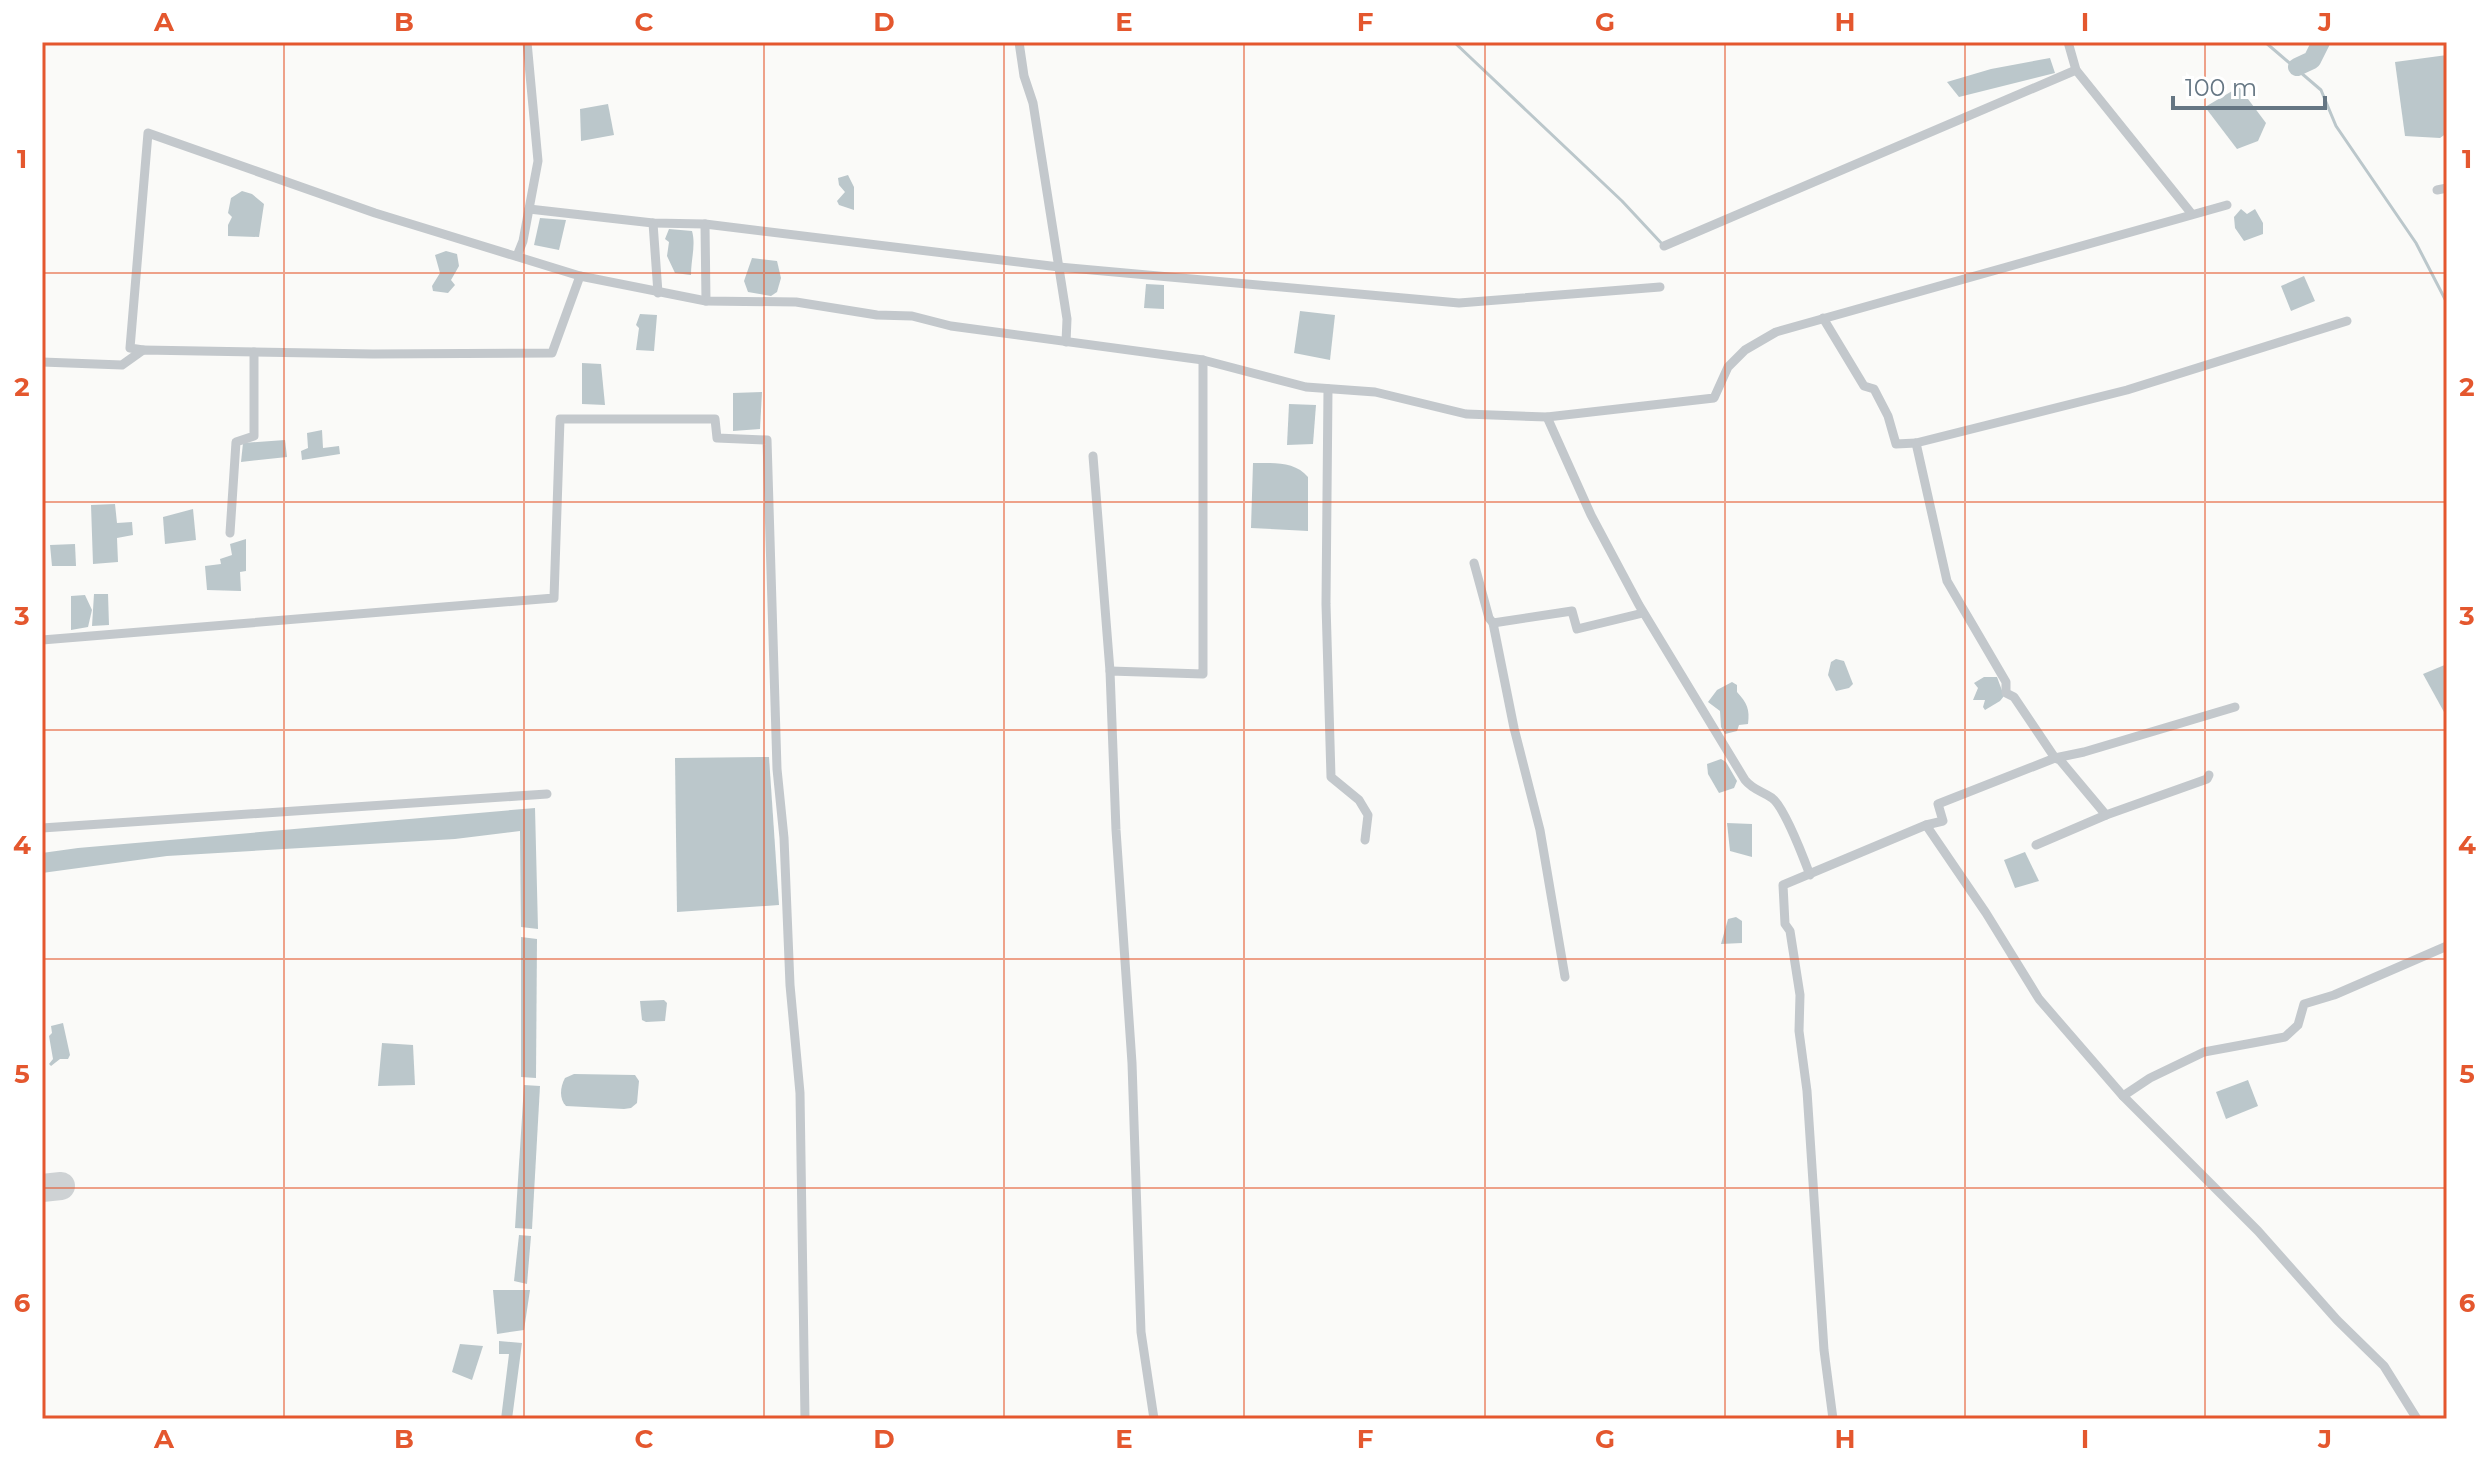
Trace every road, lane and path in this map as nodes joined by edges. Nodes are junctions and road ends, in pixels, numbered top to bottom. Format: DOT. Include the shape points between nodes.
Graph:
graph roads {
  1 [pos="527,42"];
  2 [pos="1019,42"];
  3 [pos="2068,42"];
  4 [pos="2076,70"];
  5 [pos="2227,205"];
  6 [pos="529,209"];
  7 [pos="2191,213"];
  8 [pos="653,223"];
  9 [pos="705,224"];
  10 [pos="1664,246"];
  11 [pos="517,256"];
  12 [pos="1059,267"];
  13 [pos="580,276"];
  14 [pos="1660,287"];
  15 [pos="658,293"];
  16 [pos="706,301"];
  17 [pos="1823,318"];
  18 [pos="2347,321"];
  19 [pos="1066,342"];
  20 [pos="143,350"];
  21 [pos="254,352"];
  22 [pos="1203,360"];
  23 [pos="42,362"];
  24 [pos="1328,389"];
  25 [pos="1547,417"];
  26 [pos="1916,443"];
  27 [pos="1093,456"];
  28 [pos="230,533"];
  29 [pos="1474,563"];
  30 [pos="1643,613"];
  31 [pos="1493,623"];
  32 [pos="42,640"];
  33 [pos="1110,671"];
  34 [pos="2235,707"];
  35 [pos="2055,758"];
  36 [pos="2209,775"];
  37 [pos="547,794"];
  38 [pos="2106,815"];
  39 [pos="1926,825"];
  40 [pos="42,828"];
  41 [pos="1365,840"];
  42 [pos="2036,845"];
  43 [pos="1810,875"];
  44 [pos="2447,946"];
  45 [pos="1565,977"];
  46 [pos="2123,1096"];
  47 [pos="805,1419"];
  48 [pos="1154,1419"];
  49 [pos="1833,1419"];
  50 [pos="2417,1419"];
  1 -- 6 [label="street" via="538,161"];
  2 -- 12 [label="street"];
  3 -- 4 [label="street"];
  4 -- 7 [label="street"];
  4 -- 10 [label="street"];
  5 -- 7 [label="street"];
  6 -- 8 [label="street"];
  6 -- 11 [label="street"];
  7 -- 17 [label="street"];
  8 -- 9 [label="street"];
  8 -- 15 [label="street"];
  9 -- 12 [label="street"];
  9 -- 16 [label="street"];
  11 -- 13 [label="street"];
  11 -- 20 [label="street" via="375,213 148,133 130,348"];
  12 -- 14 [label="street" via="1459,303"];
  12 -- 19 [label="street"];
  13 -- 15 [label="street"];
  13 -- 21 [label="street" via="552,353"];
  15 -- 16 [label="street"];
  16 -- 19 [label="street" via="796,302"];
  17 -- 25 [label="street" via="1776,332 1745,350 1728,367 1714,398"];
  17 -- 26 [label="street" via="1864,386 1874,389 1896,444"];
  18 -- 26 [label="street" via="2127,390"];
  19 -- 22 [label="street"];
  20 -- 21 [label="street"];
  20 -- 23 [label="street" via="122,365"];
  21 -- 28 [label="street" via="254,436 236,442"];
  22 -- 24 [label="street"];
  22 -- 33 [label="street" via="1203,674"];
  24 -- 25 [label="street" via="1384,393 1466,414"];
  24 -- 41 [label="street" via="1331,777 1359,800 1368,815"];
  25 -- 30 [label="street"];
  26 -- 35 [label="street" via="1947,581 2006,682 2006,693"];
  27 -- 33 [label="street"];
  29 -- 31 [label="street"];
  30 -- 31 [label="street" via="1577,629 1572,611"];
  30 -- 43 [label="street" via="1745,780 1774,799"];
  31 -- 45 [label="street" via="1540,830"];
  32 -- 47 [label="street" via="554,598 560,419 715,419 717,438 767,440 777,769 800,1093"];
  33 -- 48 [label="street" via="1141,1332"];
  34 -- 35 [label="street"];
  35 -- 38 [label="street"];
  35 -- 39 [label="street" via="1938,804 1943,821"];
  36 -- 38 [label="street"];
  37 -- 40 [label="street"];
  38 -- 42 [label="street"];
  39 -- 43 [label="street"];
  39 -- 46 [label="street" via="2039,999"];
  43 -- 49 [label="street" via="1783,885 1800,995"];
  44 -- 46 [label="street" via="2304,1004 2298,1025 2285,1037 2204,1052"];
  46 -- 50 [label="street" via="2384,1366"];
}
